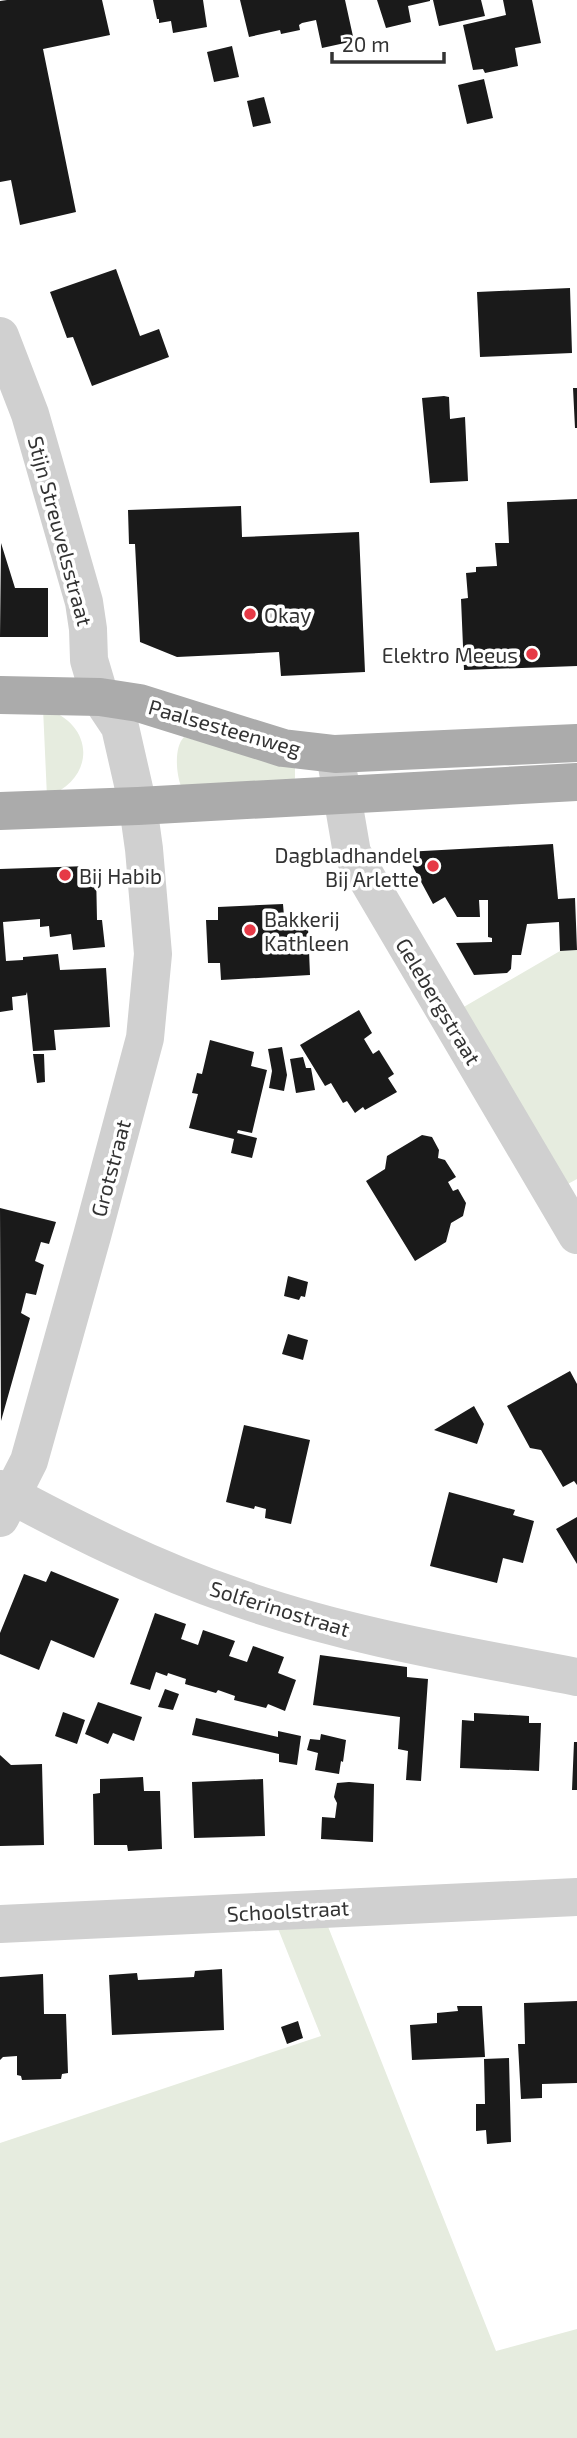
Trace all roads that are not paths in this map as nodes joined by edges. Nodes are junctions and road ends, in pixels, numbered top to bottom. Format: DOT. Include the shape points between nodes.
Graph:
graph roads {
  1 [pos="0,336"];
  2 [pos="0,695"];
  3 [pos="100,697"];
  4 [pos="577,743"];
  5 [pos="335,754"];
  6 [pos="577,782"];
  7 [pos="343,793"];
  8 [pos="138,806"];
  9 [pos="0,811"];
  10 [pos="577,1236"];
  11 [pos="4,1501"];
  12 [pos="577,1677"];
  13 [pos="577,1897"];
  14 [pos="0,1924"];
  1 -- 3 [label="street, Stijn Streuvelsstraat" via="30,414 84,602 89,660"];
  2 -- 3 [label="main road, Paalsesteenweg"];
  3 -- 5 [label="main road, Paalsesteenweg" via="139,703 283,748"];
  3 -- 8 [label="street, Stijn Streuvelsstraat" via="120,727"];
  4 -- 5 [label="main road, Paalsesteenweg"];
  5 -- 7 [label="street, Gelebergstraat"];
  6 -- 7 [label="main road"];
  7 -- 8 [label="main road"];
  7 -- 10 [label="street, Gelebergstraat" via="352,853"];
  8 -- 9 [label="main road"];
  8 -- 11 [label="street, Grotstraat" via="153,954 145,1038 29,1461"];
  11 -- 12 [label="street, Solferinostraat" via="236,1598 345,1630"];
  13 -- 14 [label="street, Schoolstraat"];
}
